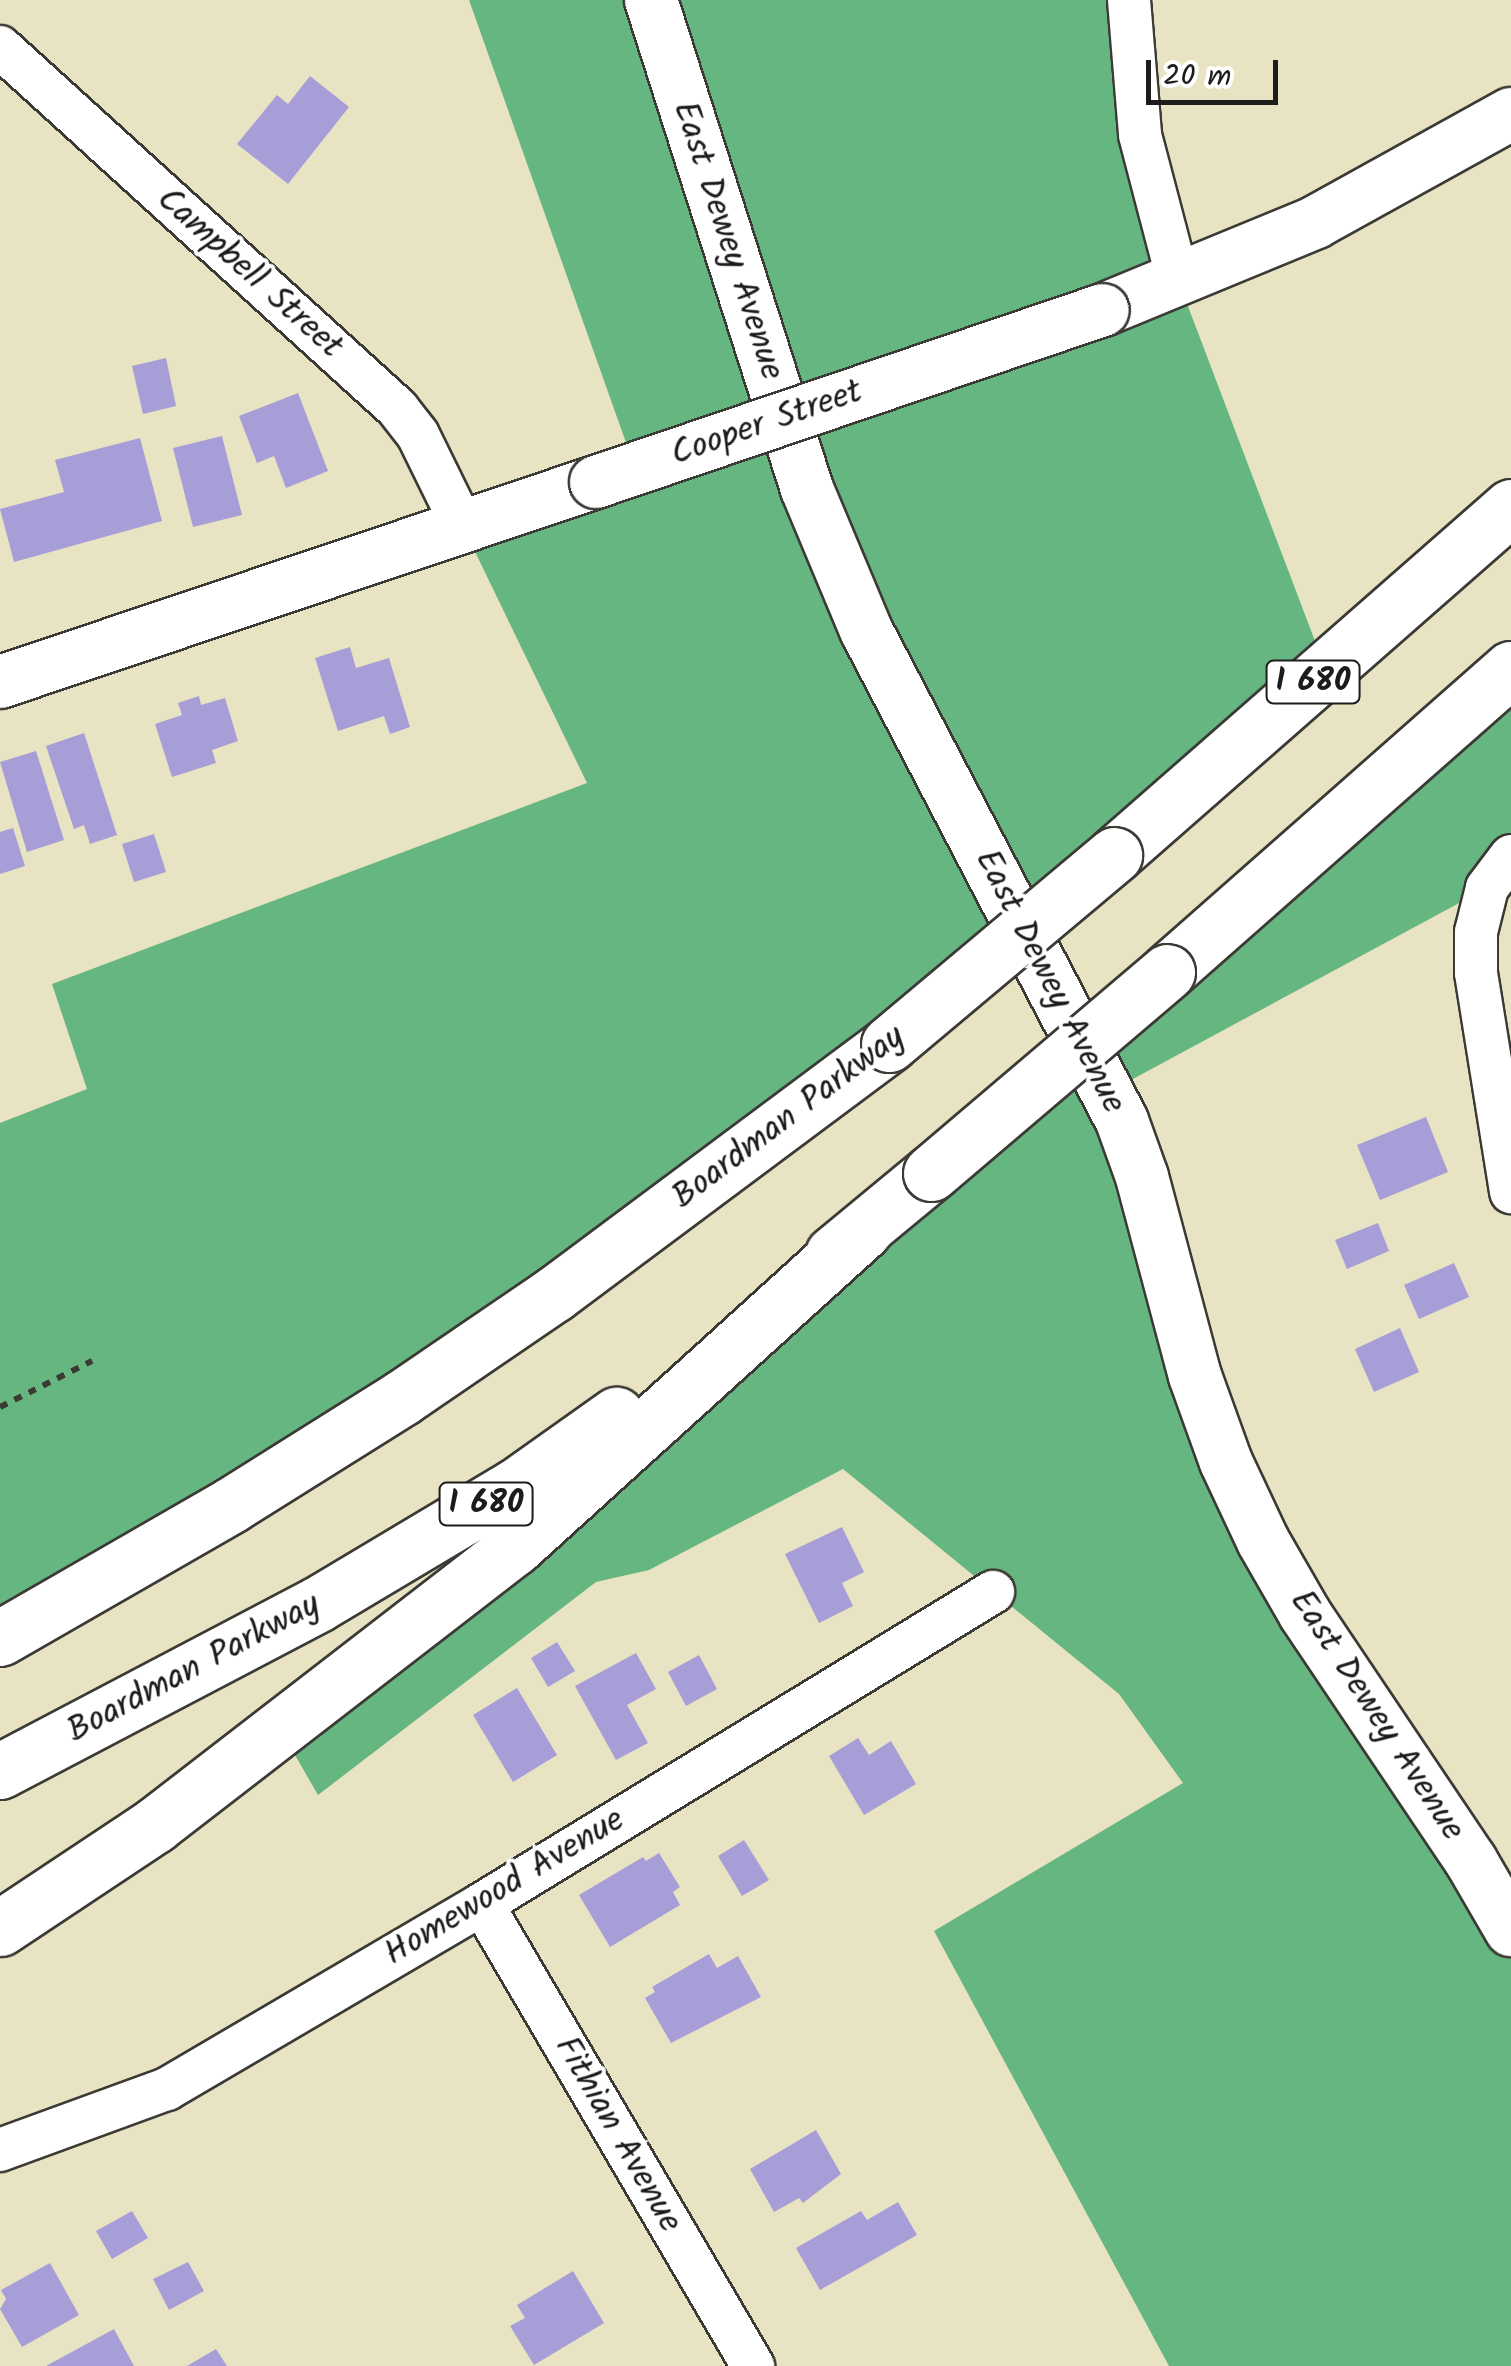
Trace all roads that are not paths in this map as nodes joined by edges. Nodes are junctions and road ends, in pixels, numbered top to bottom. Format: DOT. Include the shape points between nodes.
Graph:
graph roads {
  1 [pos="650,0"];
  2 [pos="1130,0"];
  3 [pos="0,47"];
  4 [pos="1511,114"];
  5 [pos="1178,280"];
  6 [pos="1511,507"];
  7 [pos="463,528"];
  8 [pos="1511,669"];
  9 [pos="0,682"];
  10 [pos="1499,872"];
  11 [pos="1511,1192"];
  12 [pos="864,1230"];
  13 [pos="993,1592"];
  14 [pos="0,1638"];
  15 [pos="0,1771"];
  16 [pos="482,1904"];
  17 [pos="0,1928"];
  18 [pos="1511,1930"];
  19 [pos="0,2150"];
  20 [pos="753,2366"];
  1 -- 18 [label="street, East Dewey Avenue" via="807,489 866,630 1122,1121 1194,1376 1226,1462 1306,1614"];
  2 -- 5 [label="street" via="1140,135"];
  3 -- 7 [label="street, Campbell Street" via="396,408 418,436"];
  4 -- 5 [label="street, Cooper Street" via="1316,222"];
  5 -- 7 [label="street, Cooper Street, bridge"];
  6 -- 14 [label="highway, Boardman Parkway / I 680, bridge" via="889,1044 554,1294 402,1397"];
  7 -- 9 [label="street, Cooper Street"];
  8 -- 12 [label="highway, Boardman Parkway / I 680, bridge"];
  10 -- 11 [label="street" via="1476,918 1476,972"];
  12 -- 15 [label="highway, Boardman Parkway / I 680" via="516,1486 318,1604"];
  12 -- 17 [label="highway" via="514,1548 155,1825"];
  13 -- 16 [label="street, Homewood Avenue"];
  16 -- 19 [label="street, Homewood Avenue" via="167,2089"];
  16 -- 20 [label="street, Fithian Avenue"];
}
